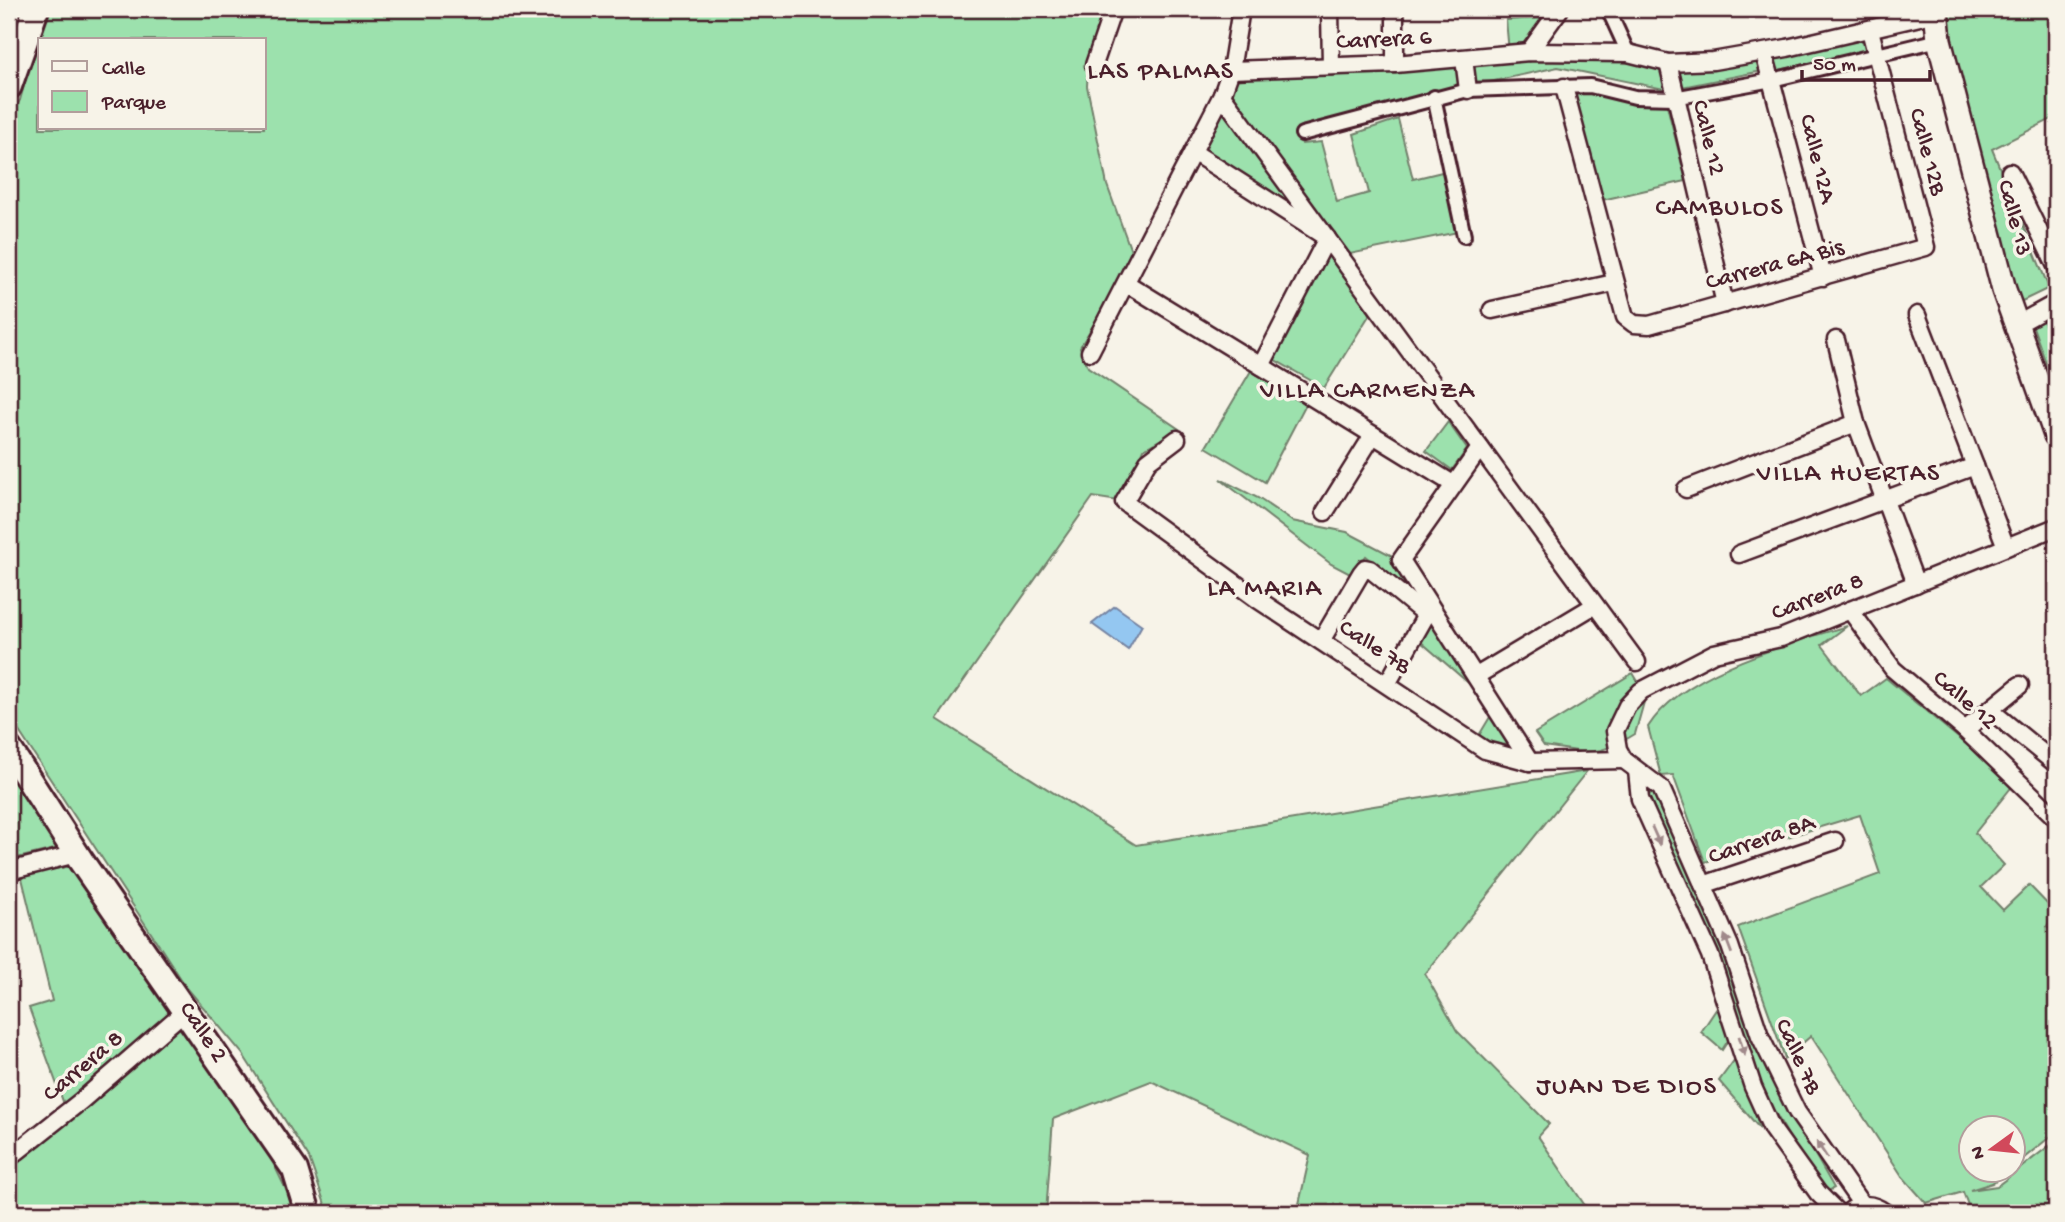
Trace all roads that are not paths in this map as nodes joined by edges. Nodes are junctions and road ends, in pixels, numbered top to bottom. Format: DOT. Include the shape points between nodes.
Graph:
graph roads {
  1 [pos="36,9"];
  2 [pos="1113,9"];
  3 [pos="1241,9"];
  4 [pos="1330,9"];
  5 [pos="1395,9"];
  6 [pos="1560,9"];
  7 [pos="1608,9"];
  8 [pos="1937,11"];
  9 [pos="1870,30"];
  10 [pos="1939,40"];
  11 [pos="1529,52"];
  12 [pos="1628,53"];
  13 [pos="1764,53"];
  14 [pos="1877,56"];
  15 [pos="1464,59"];
  16 [pos="1668,63"];
  17 [pos="1395,64"];
  18 [pos="1094,65"];
  19 [pos="1331,66"];
  20 [pos="1231,70"];
  21 [pos="1772,80"];
  22 [pos="9,86"];
  23 [pos="1564,87"];
  24 [pos="1468,90"];
  25 [pos="1222,95"];
  26 [pos="1434,97"];
  27 [pos="1674,98"];
  28 [pos="1302,134"];
  29 [pos="1193,152"];
  30 [pos="2010,172"];
  31 [pos="1464,236"];
  32 [pos="1327,238"];
  33 [pos="1926,247"];
  34 [pos="2056,266"];
  35 [pos="1823,277"];
  36 [pos="1126,283"];
  37 [pos="1614,283"];
  38 [pos="2056,303"];
  39 [pos="1725,304"];
  40 [pos="1492,310"];
  41 [pos="1917,315"];
  42 [pos="2016,325"];
  43 [pos="1836,340"];
  44 [pos="1090,352"];
  45 [pos="1261,366"];
  46 [pos="1856,423"];
  47 [pos="1373,435"];
  48 [pos="2056,435"];
  49 [pos="1177,439"];
  50 [pos="1480,448"];
  51 [pos="1975,466"];
  52 [pos="1453,484"];
  53 [pos="1686,489"];
  54 [pos="1884,498"];
  55 [pos="1325,512"];
  56 [pos="2056,527"];
  57 [pos="2006,547"];
  58 [pos="1739,554"];
  59 [pos="1916,584"];
  60 [pos="1595,605"];
  61 [pos="1850,610"];
  62 [pos="1321,641"];
  63 [pos="1637,662"];
  64 [pos="1478,675"];
  65 [pos="1387,684"];
  66 [pos="2020,685"];
  67 [pos="1990,710"];
  68 [pos="1965,730"];
  69 [pos="1615,731"];
  70 [pos="9,750"];
  71 [pos="1530,762"];
  72 [pos="2056,764"];
  73 [pos="1631,766"];
  74 [pos="2056,818"];
  75 [pos="1835,841"];
  76 [pos="79,857"];
  77 [pos="9,871"];
  78 [pos="1703,885"];
  79 [pos="186,1010"];
  80 [pos="9,1158"];
  81 [pos="1862,1205"];
  82 [pos="308,1213"];
  83 [pos="1839,1213"];
  84 [pos="1847,1213"];
  85 [pos="1886,1213"];
  1 -- 22 [label="main road"];
  2 -- 18 [label="street"];
  3 -- 20 [label="street"];
  4 -- 19 [label="street"];
  5 -- 17 [label="street"];
  6 -- 11 [label="street"];
  7 -- 12 [label="street"];
  8 -- 9 [label="street, Carrera 6"];
  8 -- 10 [label="main road, Calle 13"];
  9 -- 13 [label="street, Carrera 6"];
  9 -- 14 [label="street, Calle 12B"];
  10 -- 14 [label="street"];
  10 -- 42 [label="main road, Calle 13"];
  11 -- 12 [label="street, Carrera 6"];
  11 -- 15 [label="street, Carrera 6"];
  12 -- 16 [label="street, Carrera 6"];
  13 -- 16 [label="street, Carrera 6"];
  13 -- 21 [label="street, Calle 12A"];
  14 -- 21 [label="street"];
  14 -- 33 [label="street, Calle 12B"];
  15 -- 17 [label="street, Carrera 6"];
  15 -- 24 [label="street"];
  16 -- 27 [label="street, Calle 12"];
  17 -- 19 [label="street, Carrera 6"];
  19 -- 20 [label="street, Carrera 6"];
  20 -- 25 [label="street"];
  21 -- 27 [label="street"];
  21 -- 35 [label="street, Calle 12A"];
  23 -- 24 [label="street"];
  23 -- 27 [label="street" via="1590,86 1635,97"];
  23 -- 37 [label="street"];
  24 -- 26 [label="street"];
  25 -- 29 [label="street"];
  25 -- 32 [label="street"];
  26 -- 28 [label="street"];
  26 -- 31 [label="street"];
  27 -- 39 [label="street, Calle 12"];
  29 -- 32 [label="street"];
  29 -- 36 [label="street"];
  30 -- 34 [label="street"];
  32 -- 45 [label="street"];
  32 -- 50 [label="street"];
  33 -- 35 [label="street, Carrera 6A Bis"];
  35 -- 39 [label="street, Carrera 6A Bis"];
  36 -- 44 [label="street"];
  36 -- 45 [label="street"];
  37 -- 39 [label="street, Carrera 6A Bis" via="1625,317 1634,324 1649,325"];
  37 -- 40 [label="street"];
  38 -- 42 [label="street"];
  41 -- 51 [label="street"];
  42 -- 48 [label="main road, Calle 13"];
  43 -- 46 [label="street"];
  45 -- 47 [label="street"];
  46 -- 53 [label="street"];
  46 -- 54 [label="street"];
  47 -- 52 [label="street"];
  47 -- 55 [label="street"];
  49 -- 62 [label="street, Calle 7B" via="1148,461 1124,502"];
  50 -- 52 [label="street"];
  50 -- 60 [label="street"];
  51 -- 54 [label="street"];
  51 -- 57 [label="street"];
  52 -- 64 [label="street" via="1401,560"];
  54 -- 58 [label="street"];
  54 -- 59 [label="street"];
  56 -- 57 [label="street, Carrera 8"];
  57 -- 59 [label="street, Carrera 8"];
  59 -- 61 [label="street, Carrera 8"];
  60 -- 63 [label="street"];
  60 -- 64 [label="street"];
  61 -- 68 [label="street, Calle 12" via="1893,669"];
  61 -- 69 [label="street, Carrera 8" via="1781,638 1714,653 1659,681 1627,706"];
  62 -- 65 [label="street, Calle 7B"];
  62 -- 65 [label="street" via="1361,573 1370,569 1424,617"];
  64 -- 71 [label="street"];
  65 -- 71 [label="street, Calle 7B" via="1485,750"];
  66 -- 67 [label="street"];
  67 -- 68 [label="street"];
  67 -- 72 [label="street"];
  68 -- 74 [label="street, Calle 12"];
  69 -- 73 [label="street, Calle 7B" via="1618,749"];
  70 -- 76 [label="main road, Calle 2"];
  71 -- 73 [label="street, Calle 7B"];
  73 -- 78 [label="street, Calle 7B" via="1661,788"];
  73 -- 83 [label="street, Calle 7B, one-way" via="1640,799 1710,955 1753,1087 1772,1129 1818,1193"];
  75 -- 78 [label="street, Carrera 8A"];
  76 -- 77 [label="street"];
  76 -- 79 [label="main road, Calle 2"];
  81 -- 78 [label="street, Calle 7B, one-way" via="1797,1112 1770,1058"];
  79 -- 80 [label="street, Carrera 8"];
  79 -- 82 [label="main road, Calle 2" via="295,1170"];
  81 -- 84 [label="street"];
  81 -- 85 [label="street"];
}
